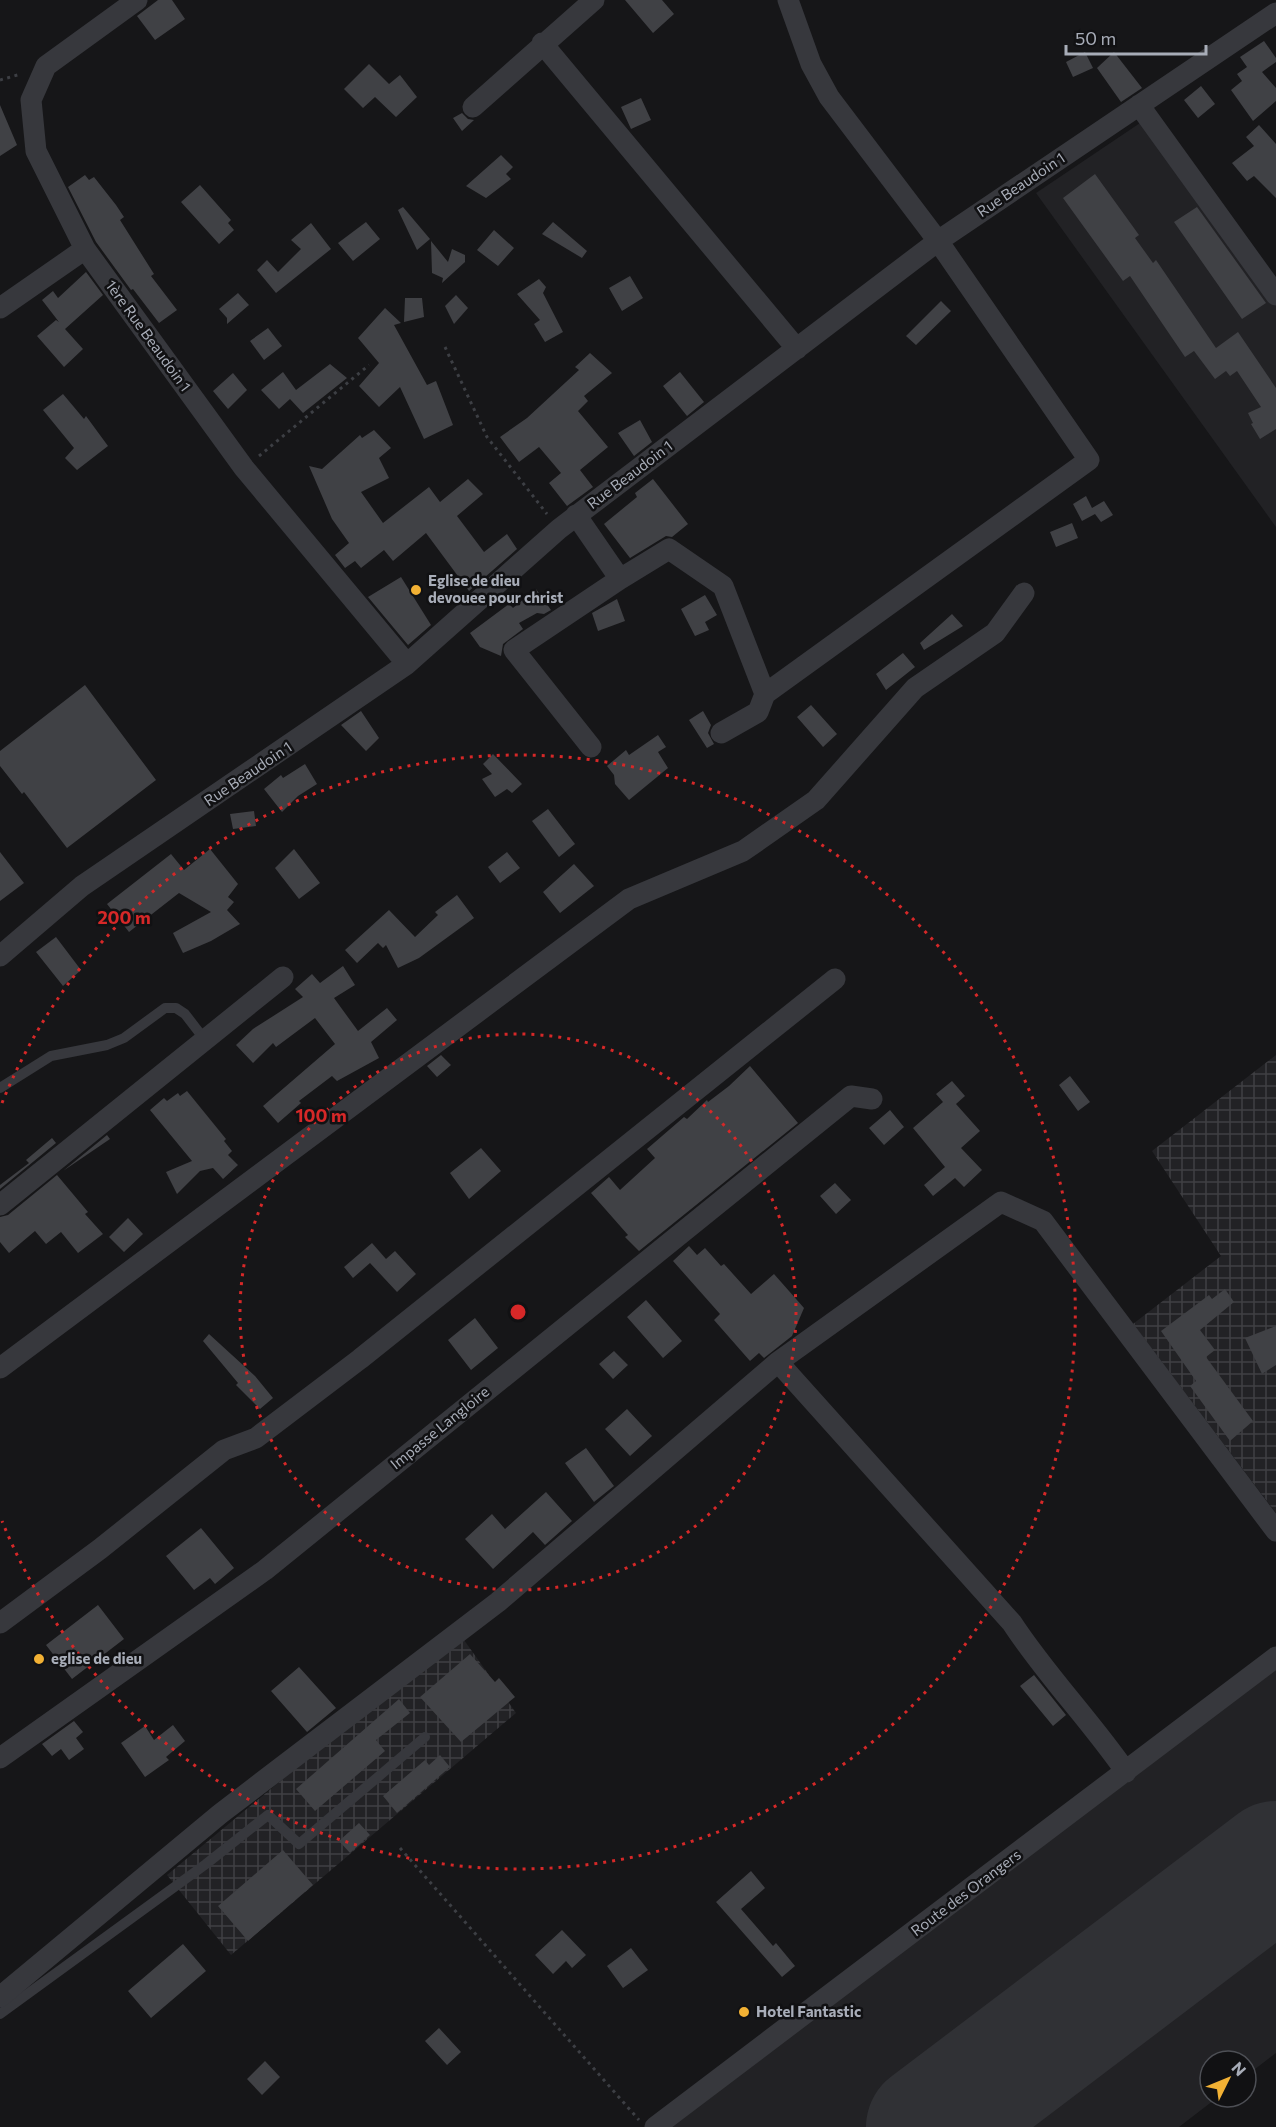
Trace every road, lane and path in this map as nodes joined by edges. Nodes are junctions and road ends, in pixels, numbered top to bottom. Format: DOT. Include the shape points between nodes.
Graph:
graph roads {
  1 [pos="137,0"];
  2 [pos="594,0"];
  3 [pos="788,0"];
  4 [pos="1276,13"];
  5 [pos="542,43"];
  6 [pos="1139,105"];
  7 [pos="472,107"];
  8 [pos="938,241"];
  9 [pos="85,249"];
  10 [pos="1276,295"];
  11 [pos="0,308"];
  12 [pos="446,347"];
  13 [pos="797,349"];
  14 [pos="369,365"];
  15 [pos="244,468"];
  16 [pos="576,515"];
  17 [pos="559,529"];
  18 [pos="620,579"];
  19 [pos="1024,593"];
  20 [pos="407,664"];
  21 [pos="765,694"];
  22 [pos="721,733"];
  23 [pos="591,747"];
  24 [pos="0,956"];
  25 [pos="283,977"];
  26 [pos="835,979"];
  27 [pos="205,1040"];
  28 [pos="0,1088"];
  29 [pos="872,1099"];
  30 [pos="0,1205"];
  31 [pos="778,1362"];
  32 [pos="0,1368"];
  33 [pos="1276,1531"];
  34 [pos="0,1623"];
  35 [pos="1276,1657"];
  36 [pos="425,1737"];
  37 [pos="0,1758"];
  38 [pos="1126,1772"];
  39 [pos="400,1848"];
  40 [pos="0,1997"];
  41 [pos="0,2014"];
  42 [pos="645,2127"];
  43 [pos="655,2127"];
  1 -- 9 [label="street, 1ère Rue Beaudoin 1" via="46,66 31,100 36,151"];
  2 -- 5 [label="street"];
  3 -- 8 [label="street" via="811,64 829,97"];
  4 -- 6 [label="street, Rue Beaudoin 1"];
  5 -- 7 [label="street"];
  5 -- 13 [label="street"];
  6 -- 8 [label="street, Rue Beaudoin 1"];
  6 -- 10 [label="street"];
  8 -- 13 [label="street, Rue Beaudoin 1"];
  8 -- 21 [label="street" via="1089,460"];
  9 -- 11 [label="street"];
  9 -- 15 [label="street, 1ère Rue Beaudoin 1"];
  12 -- 17 [label="path" via="487,437"];
  13 -- 16 [label="street, Rue Beaudoin 1"];
  14 -- 15 [label="path"];
  15 -- 20 [label="street, 1ère Rue Beaudoin 1"];
  16 -- 17 [label="street, Rue Beaudoin 1"];
  16 -- 18 [label="street"];
  17 -- 20 [label="street, Rue Beaudoin 1"];
  18 -- 21 [label="street" via="669,549 723,586"];
  18 -- 23 [label="street" via="514,650"];
  19 -- 32 [label="street" via="995,633 915,688 816,800 743,851 629,899"];
  20 -- 24 [label="street, Rue Beaudoin 1" via="82,886"];
  21 -- 22 [label="street" via="758,712"];
  25 -- 27 [label="street"];
  26 -- 34 [label="street" via="351,1366 256,1438 224,1450"];
  27 -- 28 [label="lane" via="185,1014 176,1008 165,1008 124,1038 107,1046 51,1056"];
  27 -- 30 [label="street"];
  29 -- 37 [label="street, Impasse Langloire" via="851,1096 265,1570"];
  31 -- 33 [label="street" via="1001,1202 1043,1221"];
  31 -- 38 [label="street" via="1012,1623 1035,1659 1097,1730"];
  31 -- 40 [label="street" via="498,1602 220,1814"];
  35 -- 38 [label="street, Route des Orangers"];
  36 -- 41 [label="lane" via="299,1844 268,1815"];
  38 -- 43 [label="street, Route des Orangers"];
  39 -- 42 [label="path"];
}
